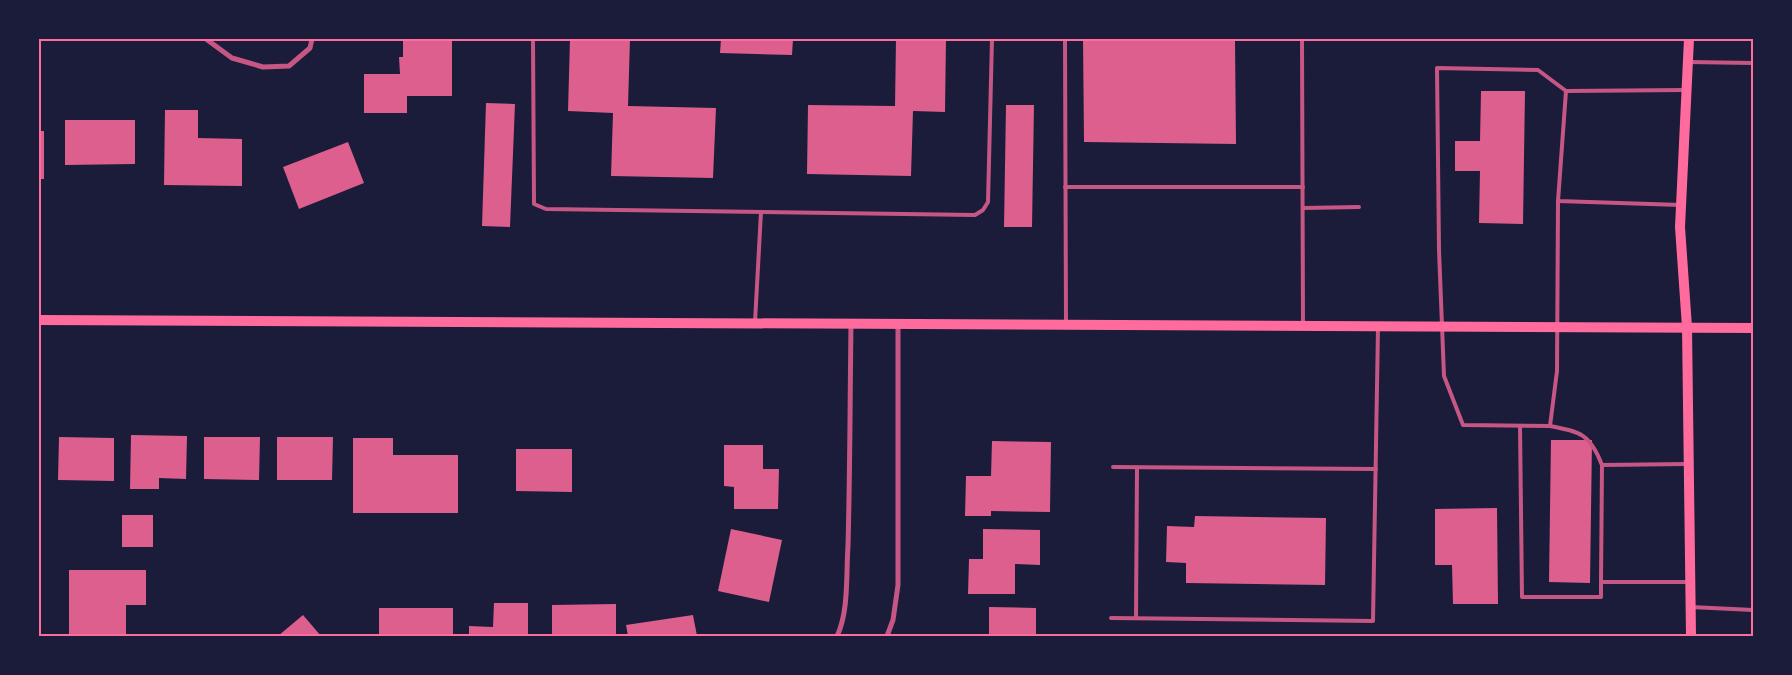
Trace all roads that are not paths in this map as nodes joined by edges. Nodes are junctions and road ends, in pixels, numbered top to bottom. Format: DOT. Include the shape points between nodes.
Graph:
graph roads {
  1 [pos="206,39"];
  2 [pos="312,39"];
  3 [pos="532,39"];
  4 [pos="992,39"];
  5 [pos="1065,39"];
  6 [pos="1302,39"];
  7 [pos="1689,39"];
  8 [pos="1688,62"];
  9 [pos="1753,63"];
  10 [pos="1687,90"];
  11 [pos="1566,91"];
  12 [pos="1065,187"];
  13 [pos="1303,187"];
  14 [pos="1558,202"];
  15 [pos="1681,205"];
  16 [pos="1360,206"];
  17 [pos="1303,208"];
  18 [pos="761,212"];
  19 [pos="39,320"];
  20 [pos="755,323"];
  21 [pos="851,323"];
  22 [pos="898,324"];
  23 [pos="1066,324"];
  24 [pos="1303,326"];
  25 [pos="1378,326"];
  26 [pos="1442,326"];
  27 [pos="1556,327"];
  28 [pos="1687,327"];
  29 [pos="1753,328"];
  30 [pos="1520,426"];
  31 [pos="1550,426"];
  32 [pos="1689,464"];
  33 [pos="1602,465"];
  34 [pos="1113,467"];
  35 [pos="1137,468"];
  36 [pos="1376,469"];
  37 [pos="1601,582"];
  38 [pos="1690,582"];
  39 [pos="1690,607"];
  40 [pos="1753,610"];
  41 [pos="1111,618"];
  42 [pos="1136,618"];
  43 [pos="837,636"];
  44 [pos="887,636"];
  45 [pos="1691,636"];
  1 -- 2 [label="street" via="232,58 263,67 289,66 310,48"];
  3 -- 18 [label="lane" via="534,204 546,209"];
  4 -- 18 [label="lane" via="988,202 984,210 975,215"];
  5 -- 12 [label="lane"];
  6 -- 13 [label="lane"];
  7 -- 8 [label="main road"];
  8 -- 9 [label="lane"];
  8 -- 10 [label="main road"];
  10 -- 11 [label="lane"];
  10 -- 15 [label="main road"];
  11 -- 14 [label="lane"];
  11 -- 26 [label="lane" via="1538,70 1438,68"];
  12 -- 13 [label="lane"];
  12 -- 23 [label="lane"];
  13 -- 17 [label="lane"];
  14 -- 15 [label="lane"];
  14 -- 27 [label="lane"];
  15 -- 28 [label="main road"];
  16 -- 17 [label="lane"];
  17 -- 24 [label="lane"];
  18 -- 20 [label="lane"];
  19 -- 20 [label="main road"];
  20 -- 21 [label="main road"];
  21 -- 22 [label="main road"];
  21 -- 43 [label="street" via="846,588 842,627"];
  22 -- 23 [label="main road"];
  22 -- 44 [label="street" via="898,585"];
  23 -- 24 [label="main road"];
  24 -- 25 [label="main road"];
  25 -- 26 [label="main road"];
  25 -- 36 [label="lane"];
  26 -- 27 [label="main road"];
  26 -- 30 [label="lane" via="1444,376 1462,425"];
  27 -- 28 [label="main road"];
  27 -- 31 [label="lane" via="1557,371"];
  28 -- 29 [label="main road"];
  28 -- 32 [label="main road"];
  30 -- 31 [label="lane"];
  30 -- 37 [label="lane" via="1522,597 1601,597"];
  31 -- 33 [label="lane" via="1584,436 1592,443"];
  32 -- 33 [label="lane"];
  32 -- 38 [label="main road"];
  33 -- 37 [label="lane"];
  34 -- 35 [label="lane"];
  35 -- 36 [label="lane"];
  35 -- 42 [label="lane"];
  36 -- 42 [label="lane" via="1373,621"];
  37 -- 38 [label="lane"];
  38 -- 39 [label="main road"];
  39 -- 40 [label="lane"];
  39 -- 45 [label="main road"];
  41 -- 42 [label="lane"];
}
